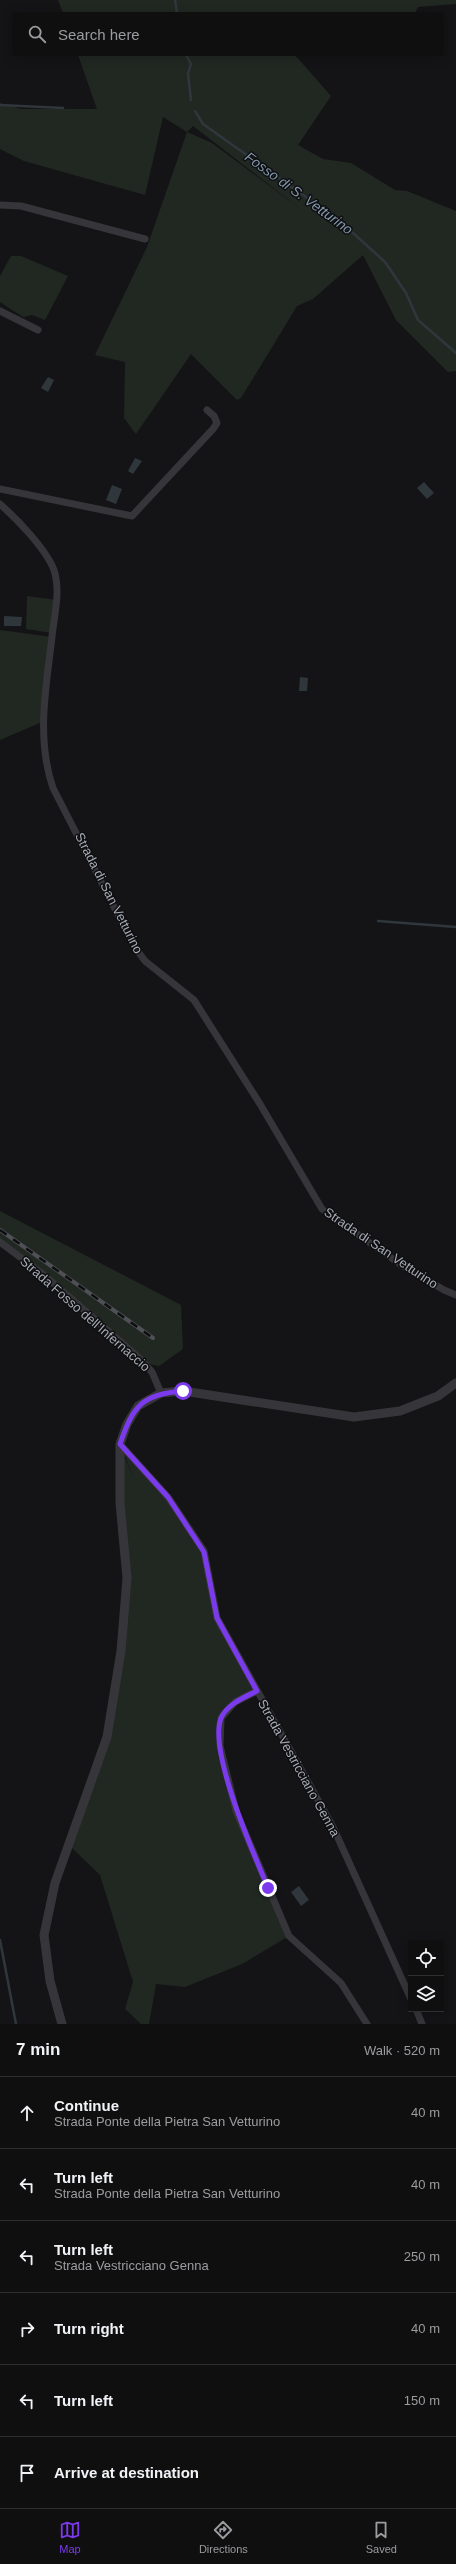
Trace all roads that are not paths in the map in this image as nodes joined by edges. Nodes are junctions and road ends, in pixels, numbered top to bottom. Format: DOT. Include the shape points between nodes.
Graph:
graph roads {
  1 [pos="0,204"];
  2 [pos="145,239"];
  3 [pos="0,311"];
  4 [pos="38,330"];
  5 [pos="207,410"];
  6 [pos="0,488"];
  7 [pos="0,504"];
  8 [pos="0,1242"];
  9 [pos="456,1295"];
  10 [pos="456,1382"];
  11 [pos="161,1393"];
  12 [pos="120,1444"];
  13 [pos="257,1691"];
  14 [pos="408,1992"];
  15 [pos="417,2012"];
  16 [pos="62,2024"];
  17 [pos="367,2024"];
  18 [pos="422,2024"];
  1 -- 2 [label="street" via="21,206"];
  3 -- 4 [label="street"];
  5 -- 6 [label="street" via="217,423 213,429 132,516"];
  7 -- 9 [label="street, Strada di San Vetturino" via="46,555 54,571 57,600 42,722 46,767 53,788 134,946 145,961 194,1000 322,1209 400,1264"];
  8 -- 11 [label="street, Strada Fosso dell'Infernaccio" via="44,1275 139,1358 152,1372"];
  10 -- 11 [label="street" via="438,1396 400,1411 354,1417 183,1391"];
  11 -- 12 [label="street" via="138,1406 127,1424"];
  12 -- 13 [label="street, Strada Vestricciano Genna" via="168,1497 204,1552 217,1618"];
  12 -- 16 [label="street" via="120,1503 127,1578 120,1658 107,1737 55,1883 44,1935 50,1981"];
  13 -- 14 [label="street, Strada Vestricciano Genna" via="336,1834"];
  13 -- 17 [label="street" via="235,1702 221,1718 220,1746 236,1811 289,1936 341,1983"];
  15 -- 18 [label="street"];
}
